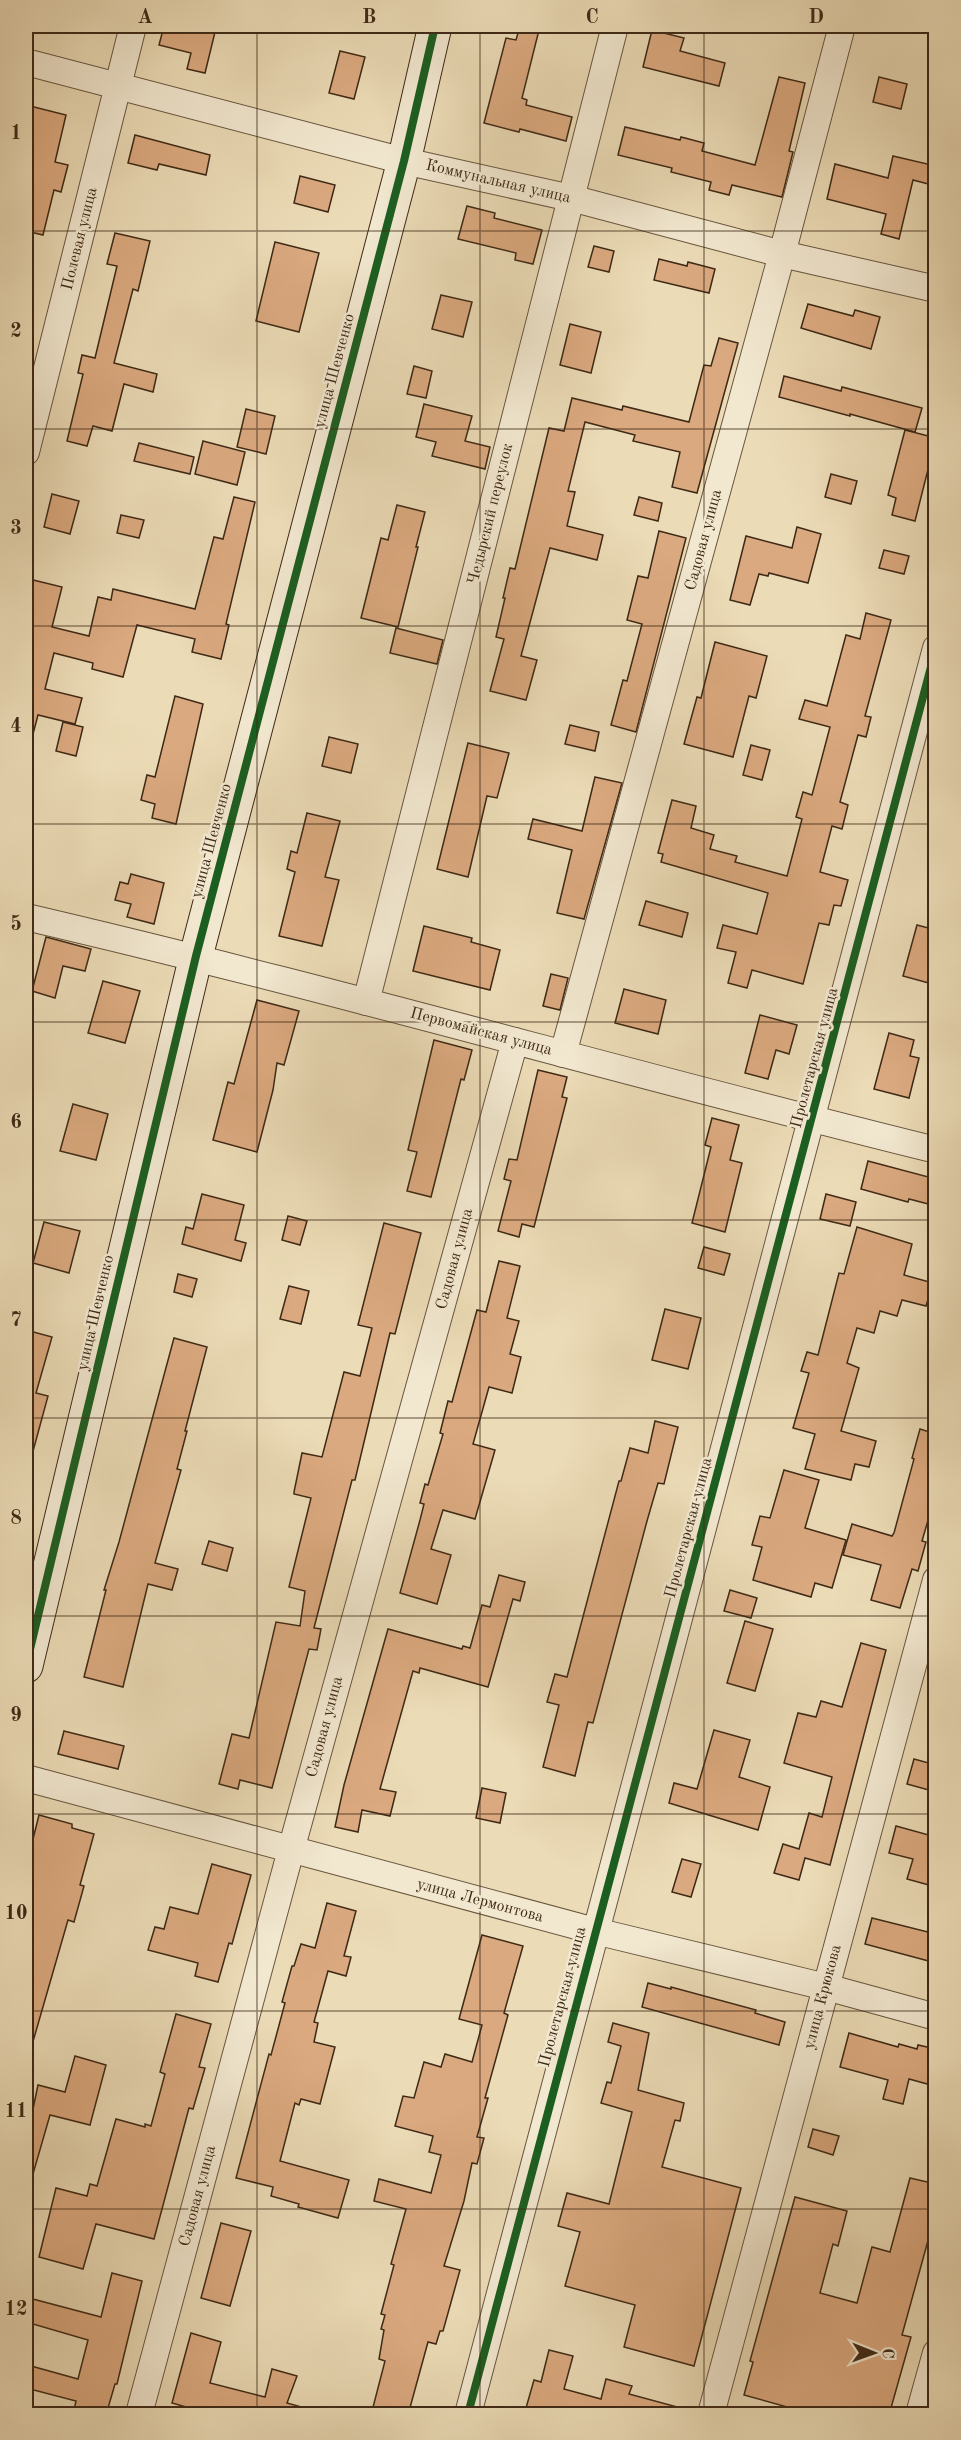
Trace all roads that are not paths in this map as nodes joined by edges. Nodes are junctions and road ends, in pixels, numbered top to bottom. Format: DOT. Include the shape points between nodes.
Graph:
graph roads {
  1 [pos="133,26"];
  2 [pos="435,26"];
  3 [pos="615,26"];
  4 [pos="842,26"];
  5 [pos="26,62"];
  6 [pos="118,88"];
  7 [pos="404,160"];
  8 [pos="572,198"];
  9 [pos="783,254"];
  10 [pos="936,289"];
  11 [pos="26,452"];
  12 [pos="936,648"];
  13 [pos="26,917"];
  14 [pos="196,957"];
  15 [pos="366,1002"];
  16 [pos="515,1041"];
  17 [pos="563,1054"];
  18 [pos="813,1120"];
  19 [pos="936,1150"];
  20 [pos="936,1580"];
  21 [pos="26,1666"];
  22 [pos="26,1778"];
  23 [pos="291,1850"];
  24 [pos="595,1931"];
  25 [pos="826,1987"];
  26 [pos="936,2017"];
  27 [pos="936,2353"];
  28 [pos="139,2415"];
  29 [pos="468,2415"];
  30 [pos="711,2415"];
  31 [pos="919,2415"];
  1 -- 6 [label="street, Полевая улица"];
  2 -- 7 [label="street, улица Шевченко"];
  3 -- 8 [label="street, Чедырский переулок"];
  4 -- 9 [label="street, Садовая улица"];
  5 -- 6 [label="street, Коммунальная улица"];
  6 -- 7 [label="street, Коммунальная улица"];
  6 -- 11 [label="street, Полевая улица"];
  7 -- 8 [label="street, Коммунальная улица"];
  7 -- 14 [label="street, улица Шевченко"];
  8 -- 9 [label="street, Коммунальная улица"];
  8 -- 15 [label="street, Чедырский переулок"];
  9 -- 10 [label="street, Коммунальная улица"];
  9 -- 17 [label="street, Садовая улица"];
  12 -- 18 [label="street, Пролетарская улица"];
  13 -- 14 [label="street, Первомайская улица"];
  14 -- 15 [label="street, Первомайская улица"];
  14 -- 21 [label="street, улица Шевченко"];
  15 -- 16 [label="street, Первомайская улица"];
  16 -- 17 [label="street, Первомайская улица"];
  16 -- 23 [label="street, Садовая улица"];
  17 -- 18 [label="street, Первомайская улица"];
  18 -- 19 [label="street, Первомайская улица"];
  18 -- 24 [label="street, Пролетарская улица"];
  20 -- 25 [label="street, улица Крюкова"];
  22 -- 23 [label="street, улица Лермонтова"];
  23 -- 24 [label="street, улица Лермонтова"];
  23 -- 28 [label="street, Садовая улица"];
  24 -- 25 [label="street, улица Лермонтова"];
  24 -- 29 [label="street, Пролетарская улица"];
  25 -- 26 [label="street, улица Лермонтова"];
  25 -- 30 [label="street, улица Крюкова"];
  27 -- 31 [label="street"];
}
